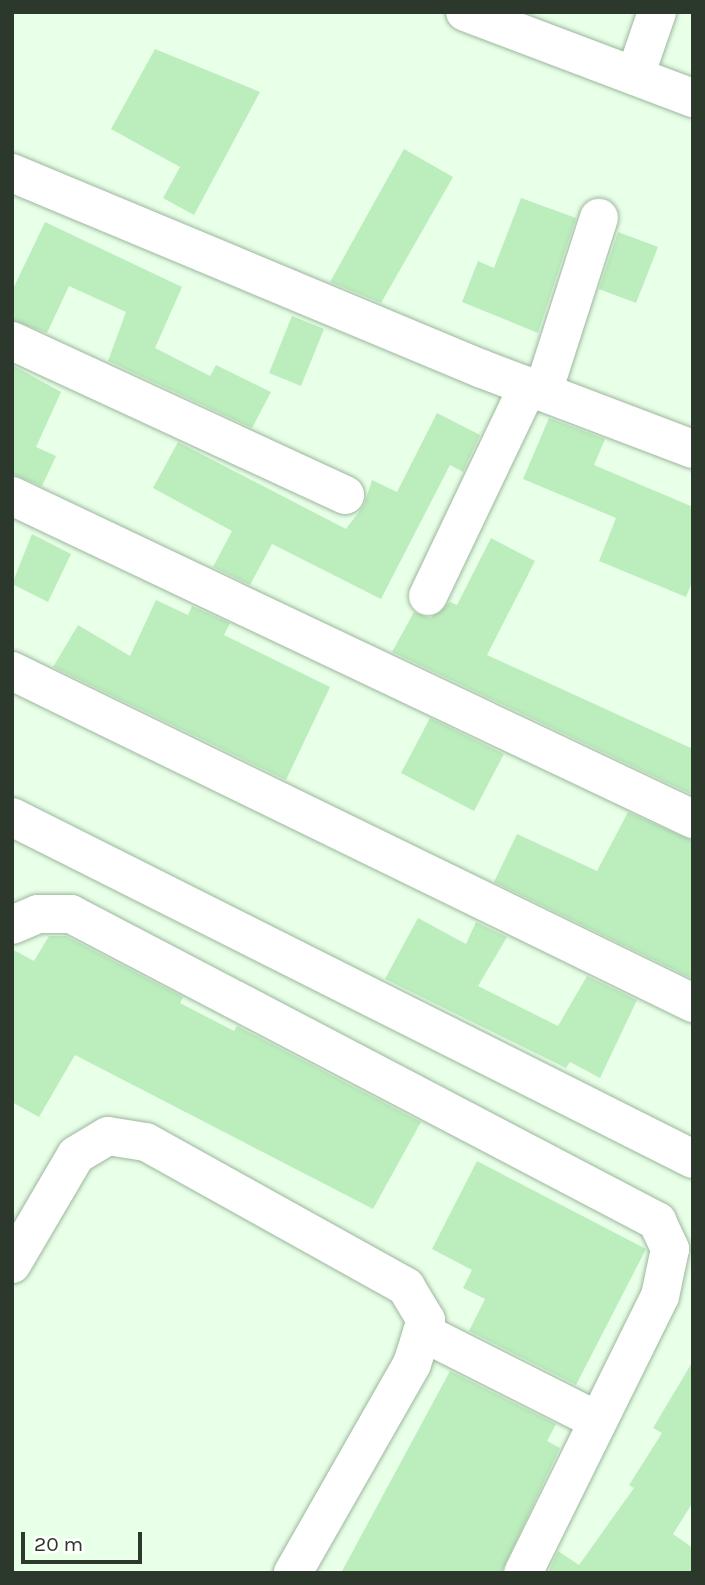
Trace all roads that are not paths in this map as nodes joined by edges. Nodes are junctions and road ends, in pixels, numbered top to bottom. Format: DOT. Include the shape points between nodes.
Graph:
graph roads {
  1 [pos="465,12"];
  2 [pos="657,12"];
  3 [pos="635,76"];
  4 [pos="693,98"];
  5 [pos="12,173"];
  6 [pos="599,218"];
  7 [pos="12,341"];
  8 [pos="535,389"];
  9 [pos="691,444"];
  10 [pos="345,495"];
  11 [pos="12,496"];
  12 [pos="428,596"];
  13 [pos="12,671"];
  14 [pos="12,817"];
  15 [pos="693,819"];
  16 [pos="12,925"];
  17 [pos="693,1003"];
  18 [pos="693,1159"];
  19 [pos="12,1264"];
  20 [pos="422,1332"];
  21 [pos="598,1421"];
  22 [pos="293,1573"];
  23 [pos="523,1573"];
  1 -- 3 [label="street"];
  2 -- 3 [label="street"];
  3 -- 4 [label="street"];
  5 -- 8 [label="street"];
  6 -- 8 [label="street"];
  7 -- 10 [label="street"];
  8 -- 9 [label="street"];
  8 -- 12 [label="street"];
  11 -- 15 [label="street"];
  13 -- 17 [label="street"];
  14 -- 18 [label="street"];
  16 -- 21 [label="street" via="38,914 71,914 657,1221 670,1250 660,1296"];
  19 -- 20 [label="street" via="76,1155 108,1136 146,1142 407,1287 426,1320"];
  20 -- 21 [label="street"];
  20 -- 22 [label="street" via="412,1364"];
  21 -- 23 [label="street"];
}
